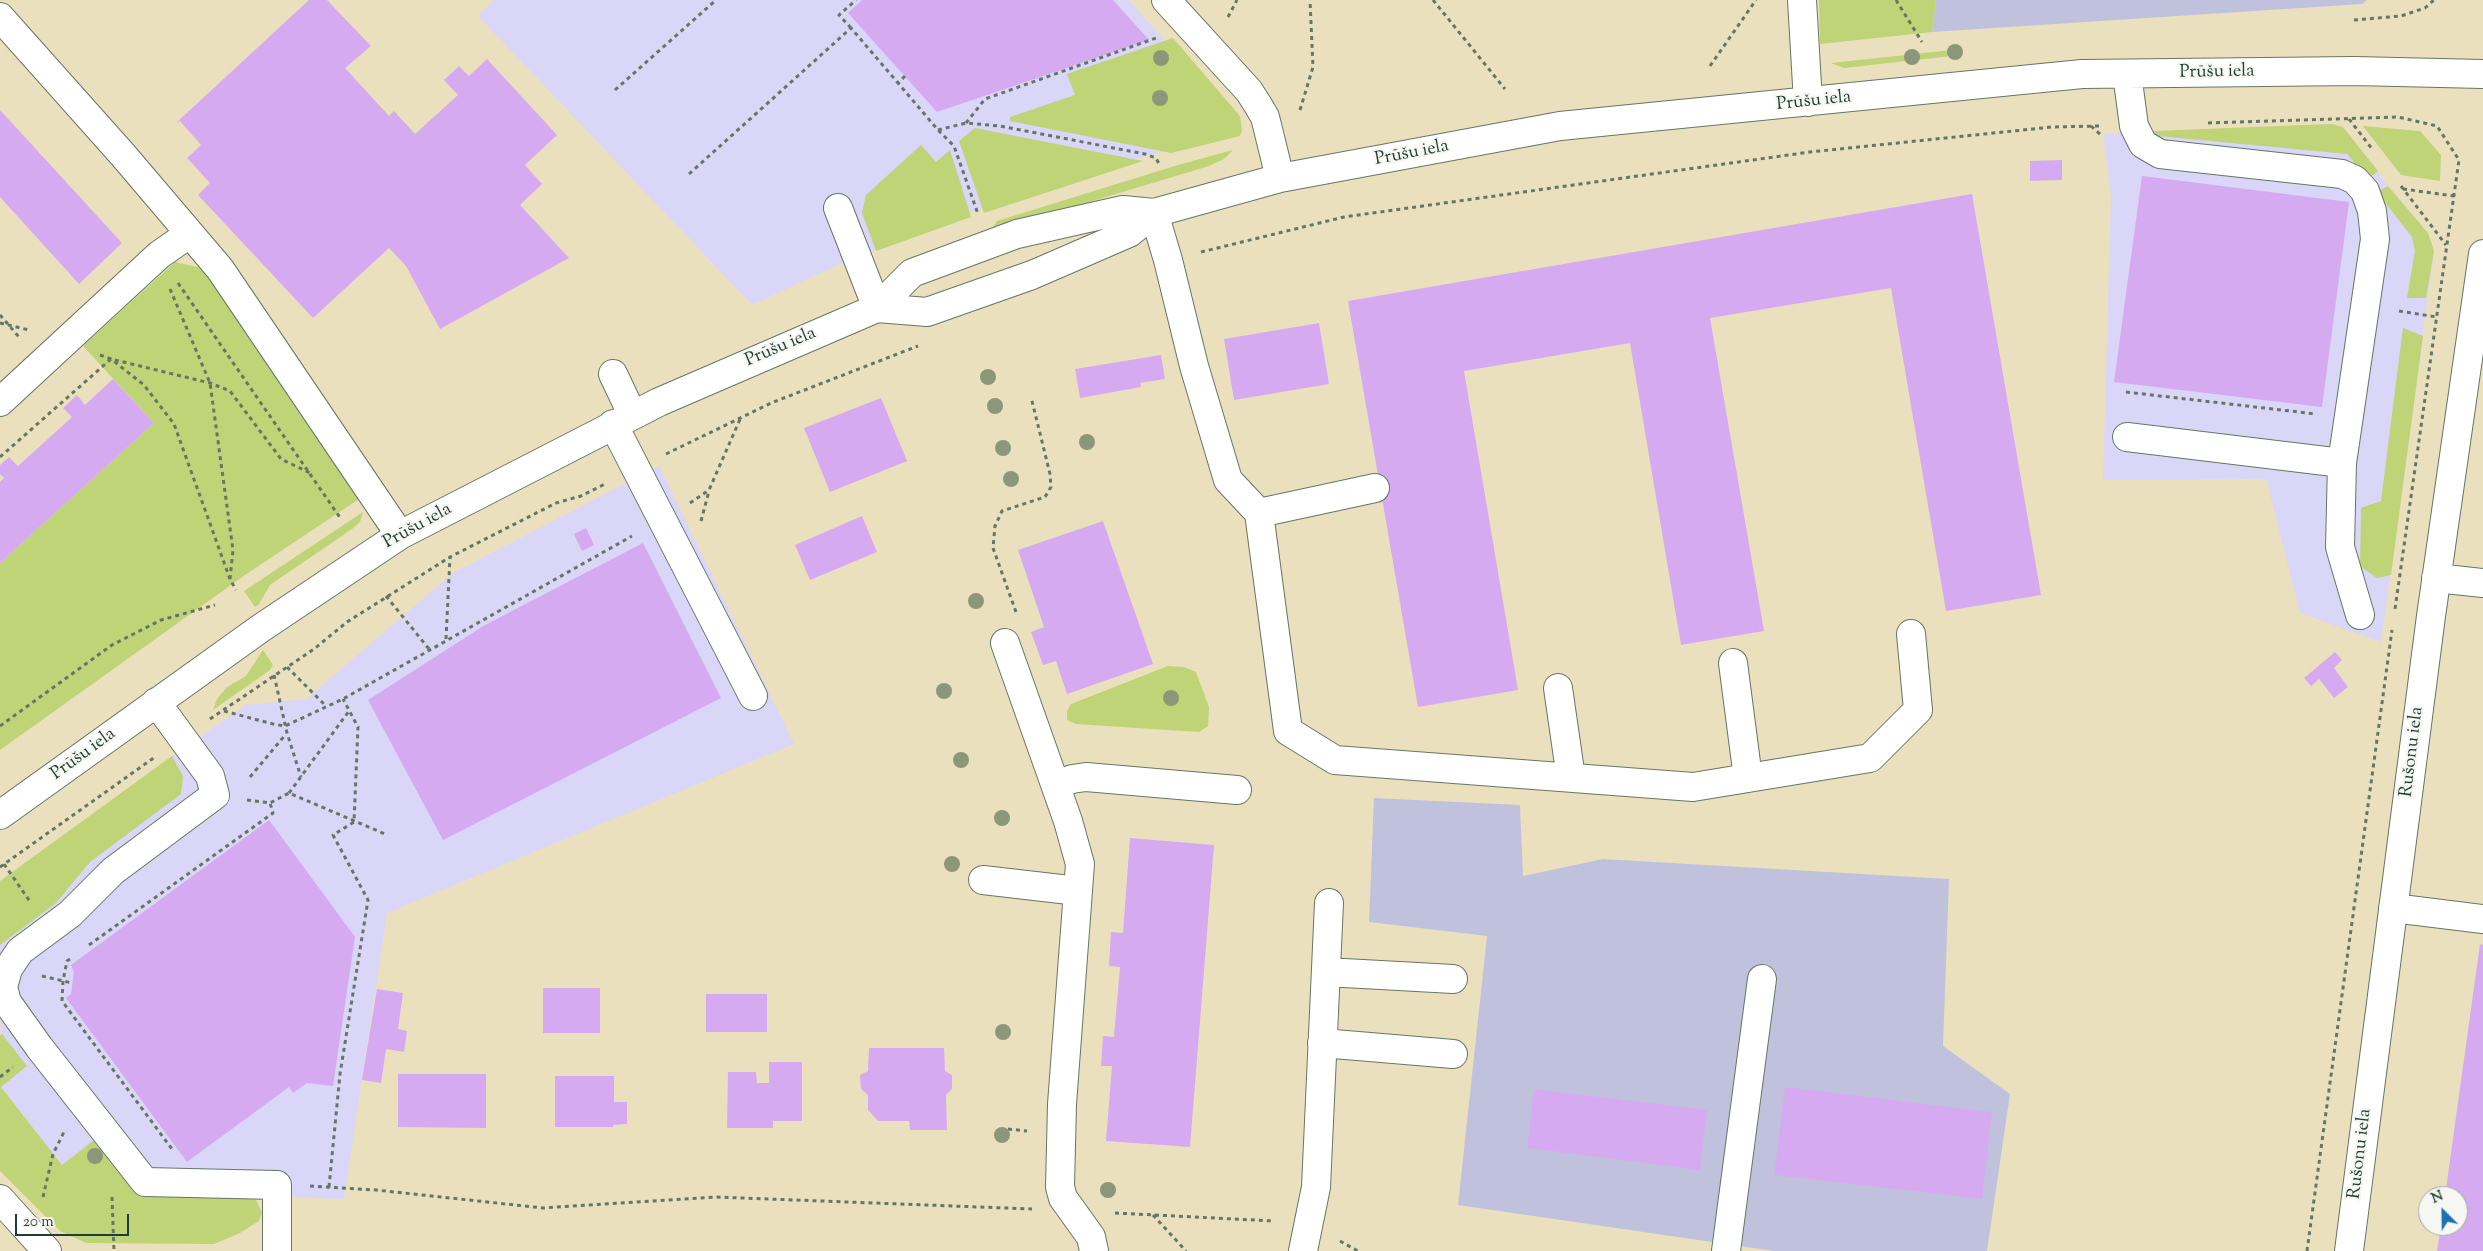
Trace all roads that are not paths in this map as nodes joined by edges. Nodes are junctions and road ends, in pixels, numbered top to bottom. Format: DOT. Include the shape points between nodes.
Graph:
graph roads {
  1 [pos="1802,0"];
  2 [pos="1174,10"];
  3 [pos="0,17"];
  4 [pos="2127,74"];
  5 [pos="2483,74"];
  6 [pos="1808,102"];
  7 [pos="1280,178"];
  8 [pos="838,208"];
  9 [pos="1154,213"];
  10 [pos="189,234"];
  11 [pos="2483,254"];
  12 [pos="877,308"];
  13 [pos="614,374"];
  14 [pos="0,402"];
  15 [pos="622,419"];
  16 [pos="2127,437"];
  17 [pos="2342,463"];
  18 [pos="1375,488"];
  19 [pos="1259,513"];
  20 [pos="400,535"];
  21 [pos="2436,578"];
  22 [pos="2483,583"];
  23 [pos="2360,615"];
  24 [pos="1012,632"];
  25 [pos="1911,634"];
  26 [pos="1733,663"];
  27 [pos="1558,688"];
  28 [pos="753,696"];
  29 [pos="156,702"];
  30 [pos="1571,778"];
  31 [pos="1748,778"];
  32 [pos="1056,786"];
  33 [pos="1237,790"];
  34 [pos="0,815"];
  35 [pos="983,880"];
  36 [pos="1078,891"];
  37 [pos="1329,903"];
  38 [pos="2393,908"];
  39 [pos="2483,919"];
  40 [pos="1326,972"];
  41 [pos="1453,979"];
  42 [pos="1762,979"];
  43 [pos="1322,1043"];
  44 [pos="1453,1054"];
  45 [pos="0,1199"];
  46 [pos="42,1245"];
  47 [pos="277,1251"];
  48 [pos="1094,1251"];
  49 [pos="1303,1251"];
  50 [pos="1726,1251"];
  51 [pos="2349,1251"];
  1 -- 6 [label="street"];
  2 -- 7 [label="street" via="1249,91 1258,105 1265,117"];
  3 -- 10 [label="street"];
  4 -- 5 [label="street, Prūšu iela" via="2354,71"];
  4 -- 6 [label="street, Prūšu iela" via="2082,74"];
  4 -- 17 [label="street" via="2134,126 2143,144 2160,154 2342,174 2355,180 2365,191 2372,211 2375,239"];
  6 -- 7 [label="street, Prūšu iela" via="1560,126"];
  7 -- 9 [label="street, Prūšu iela"];
  8 -- 12 [label="street"];
  9 -- 12 [label="street, Prūšu iela" via="1120,237 1032,275 927,312"];
  9 -- 12 [label="street, Prūšu iela" via="1123,210 1017,234 912,273"];
  9 -- 19 [label="street" via="1228,480"];
  10 -- 14 [label="street" via="159,255"];
  10 -- 20 [label="street" via="220,269"];
  11 -- 21 [label="street, Rušonu iela"];
  12 -- 15 [label="street, Prūšu iela"];
  13 -- 15 [label="street"];
  15 -- 20 [label="street, Prūšu iela"];
  15 -- 28 [label="street" via="636,468"];
  16 -- 17 [label="street"];
  17 -- 23 [label="street" via="2340,547"];
  18 -- 19 [label="street"];
  19 -- 30 [label="street" via="1288,732 1335,760"];
  20 -- 29 [label="street, Prūšu iela"];
  21 -- 22 [label="street"];
  21 -- 38 [label="street, Rušonu iela"];
  24 -- 32 [label="street"];
  25 -- 31 [label="street" via="1918,710 1870,758"];
  26 -- 31 [label="street"];
  27 -- 30 [label="street"];
  29 -- 34 [label="street, Prūšu iela"];
  29 -- 47 [label="street" via="210,776 215,795 113,871 70,914 20,951 8,969 2,987 6,1002 145,1182 277,1185"];
  30 -- 31 [label="street" via="1692,787"];
  32 -- 33 [label="street" via="1086,777"];
  32 -- 36 [label="street" via="1078,852"];
  35 -- 36 [label="street"];
  36 -- 48 [label="street" via="1062,1104 1060,1188 1063,1198 1090,1237"];
  37 -- 40 [label="street"];
  38 -- 39 [label="street"];
  38 -- 51 [label="street, Rušonu iela"];
  40 -- 41 [label="street"];
  40 -- 43 [label="street"];
  42 -- 50 [label="street"];
  43 -- 44 [label="street"];
  43 -- 49 [label="street" via="1316,1187"];
  45 -- 46 [label="street"];
}
